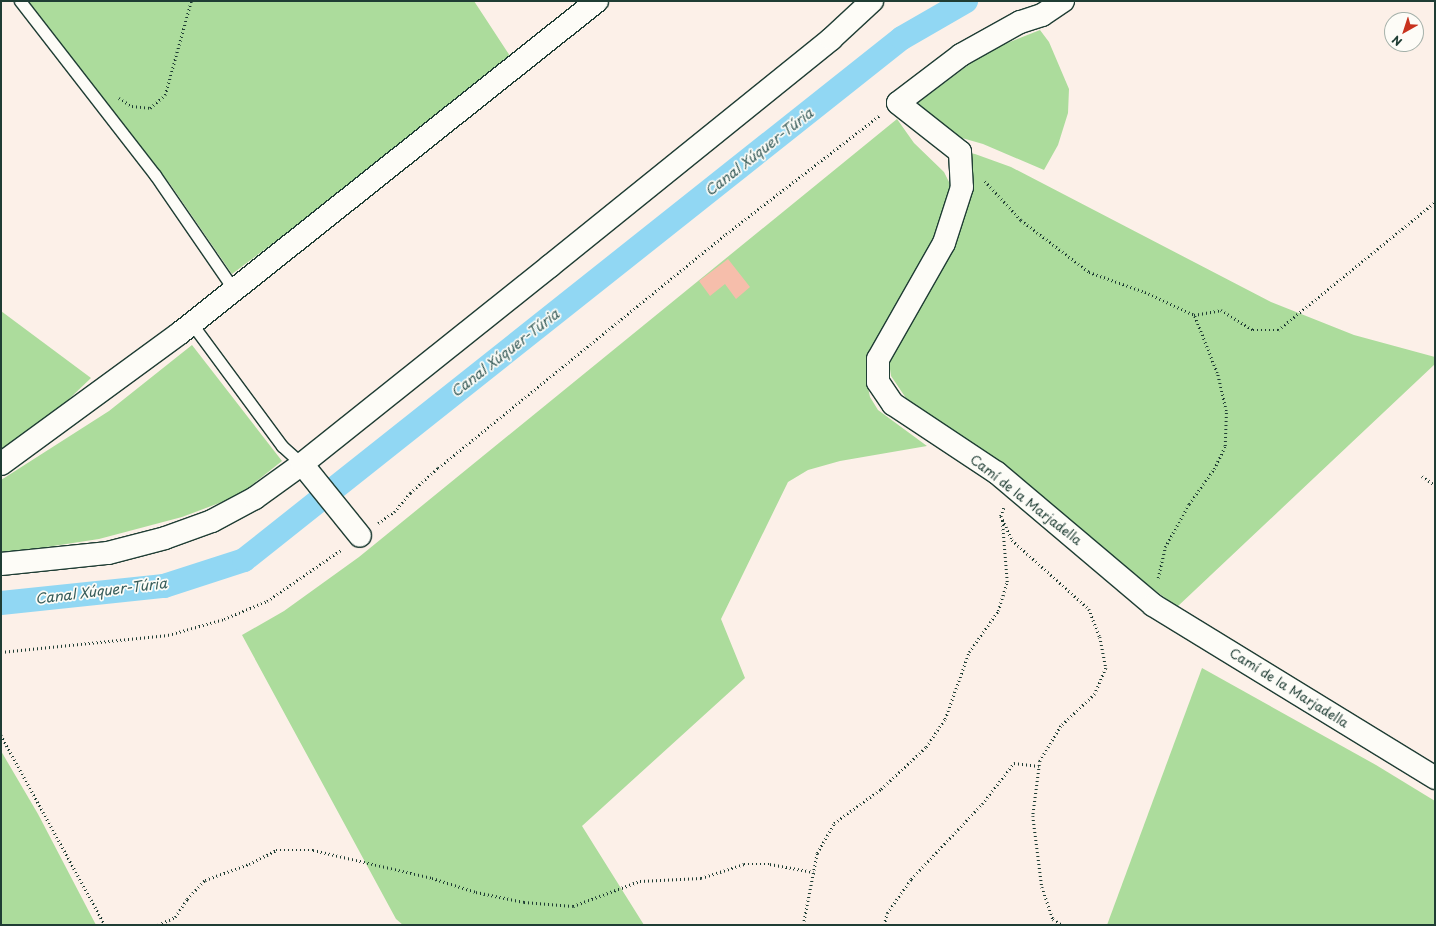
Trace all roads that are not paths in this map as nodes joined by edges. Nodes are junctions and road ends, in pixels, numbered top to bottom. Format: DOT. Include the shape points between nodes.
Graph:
graph roads {
  1 [pos="20,1"];
  2 [pos="597,1"];
  3 [pos="872,1"];
  4 [pos="1063,1"];
  5 [pos="234,290"];
  6 [pos="192,324"];
  7 [pos="1,464"];
  8 [pos="302,464"];
  9 [pos="359,535"];
  10 [pos="1,564"];
  11 [pos="1435,778"];
  1 -- 5 [label="lane" via="155,175"];
  2 -- 5 [label="street"];
  3 -- 8 [label="street" via="831,39"];
  4 -- 11 [label="street, Camí de la Marjadella" via="1042,15 1013,26 961,55 898,103 960,152 962,187 944,243 878,359 878,382 893,404 1014,486 1153,604"];
  5 -- 6 [label="street"];
  6 -- 7 [label="street"];
  6 -- 8 [label="lane" via="282,446"];
  8 -- 9 [label="street"];
  8 -- 10 [label="street" via="255,498 212,521 164,538 108,552"];
}
